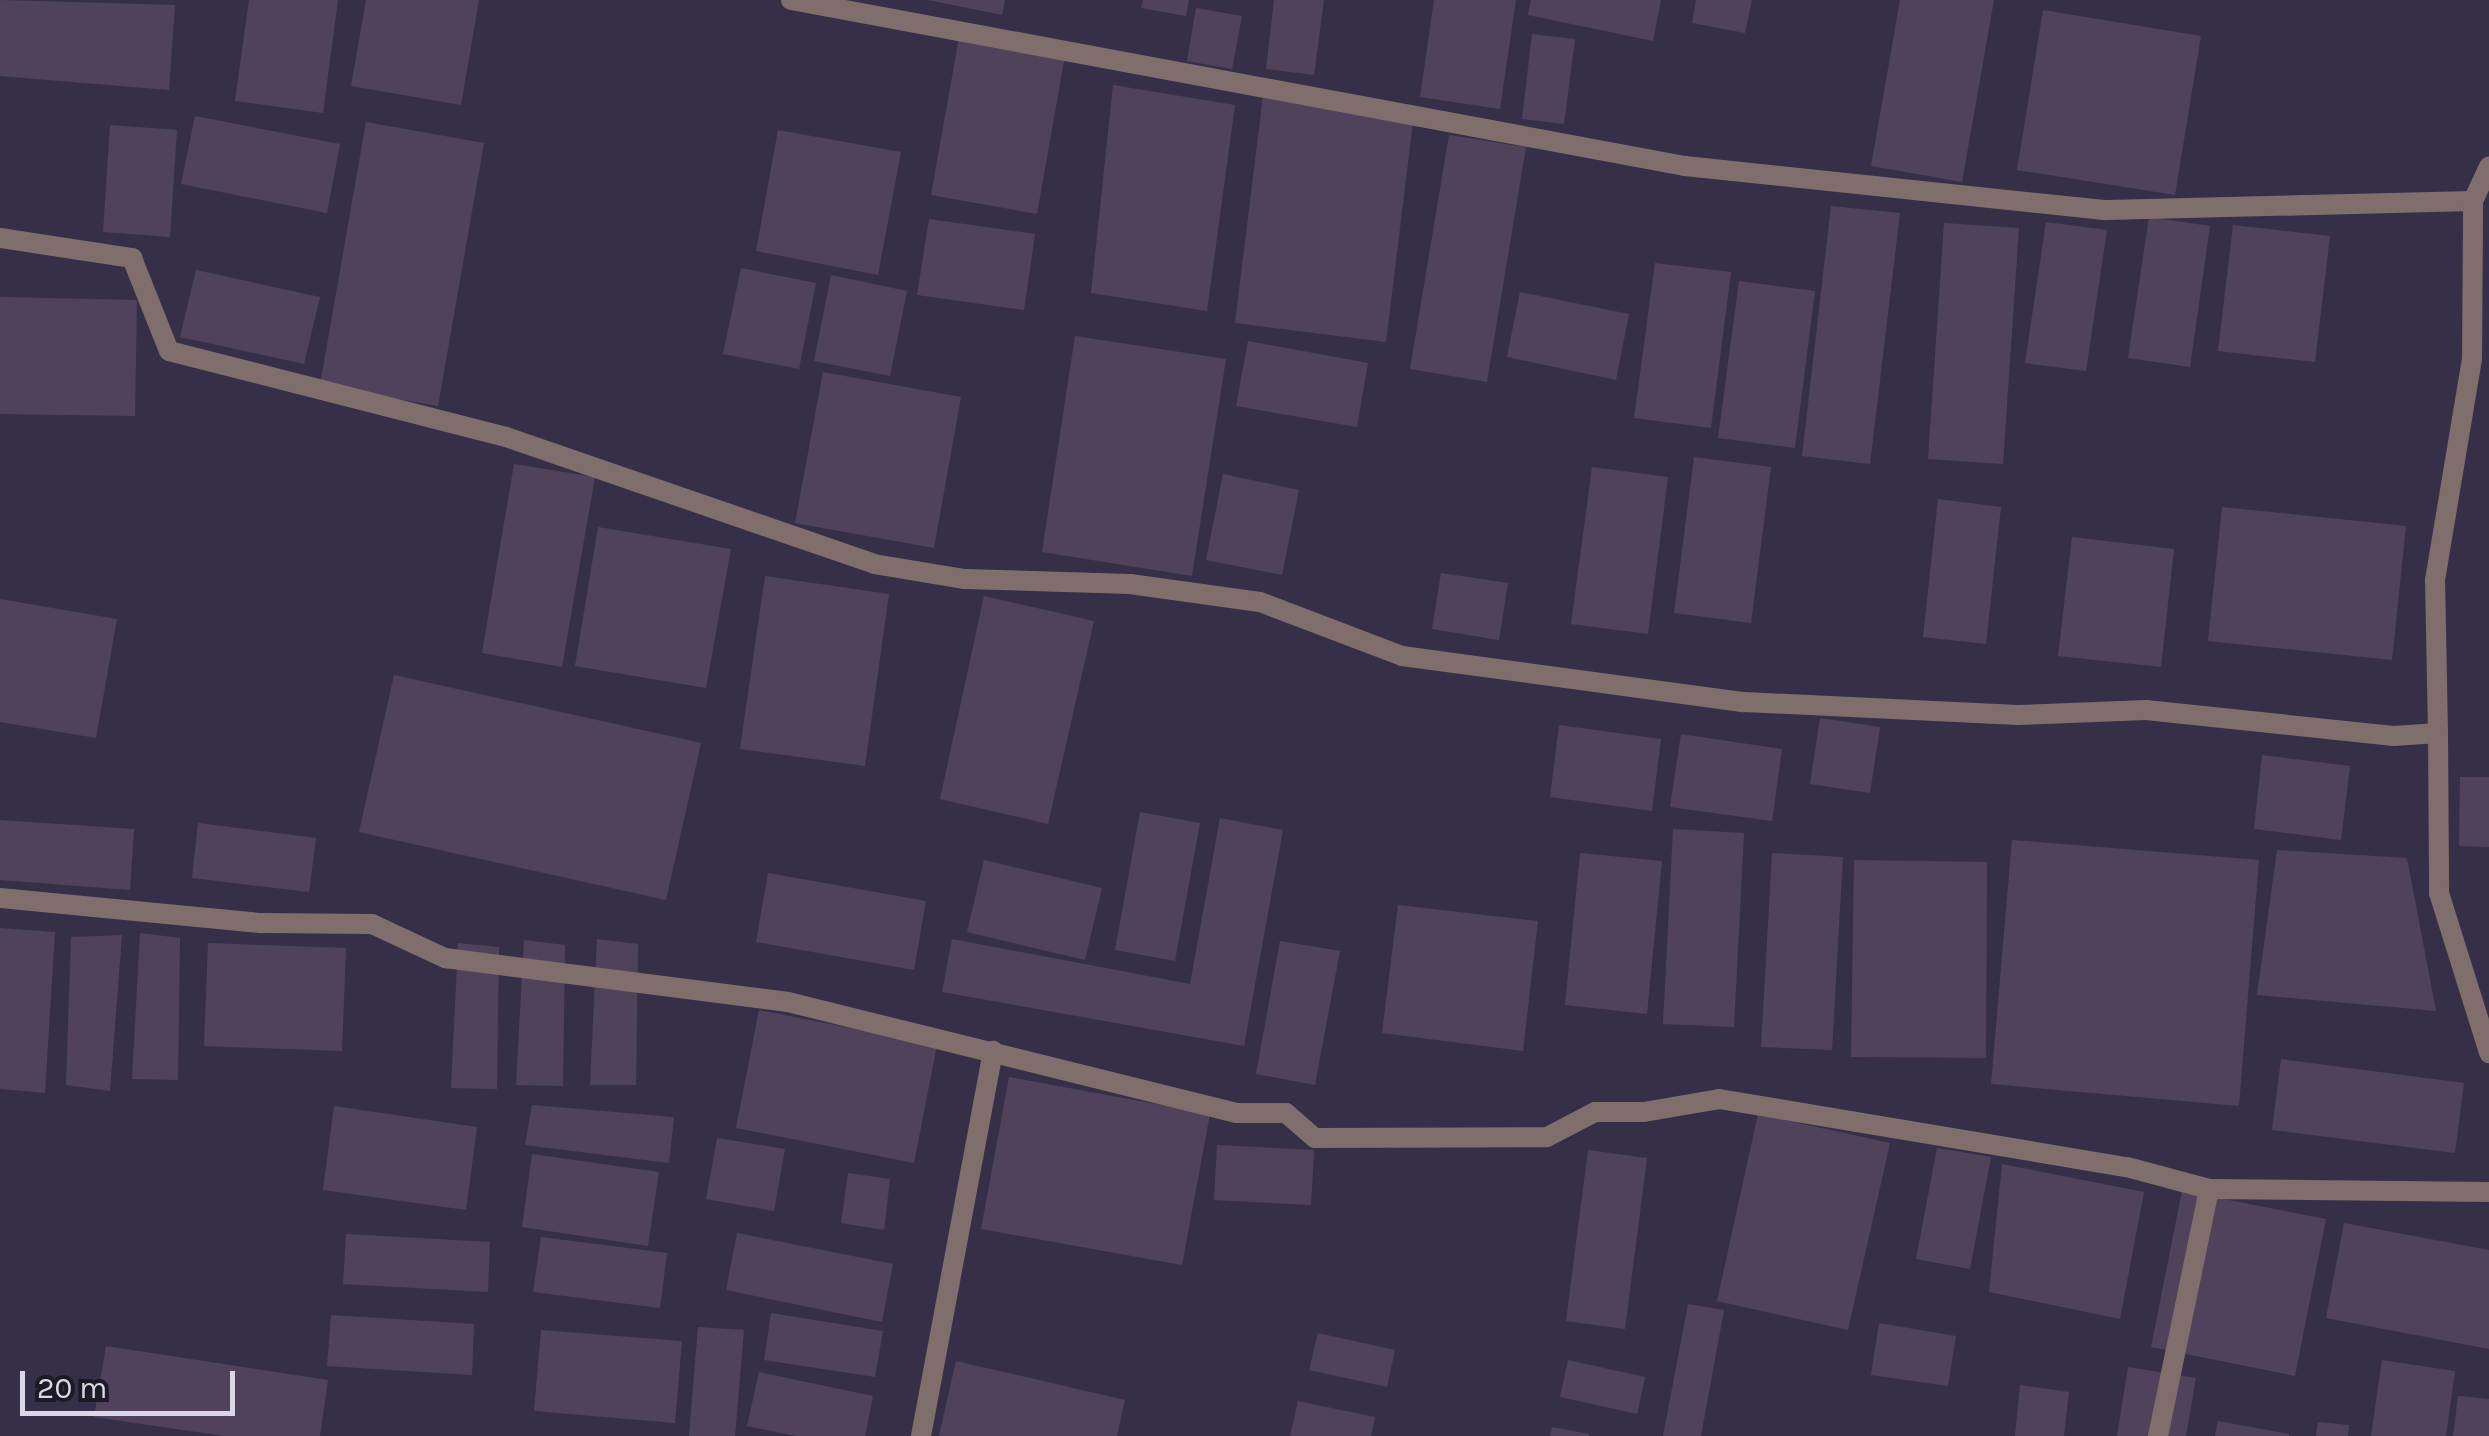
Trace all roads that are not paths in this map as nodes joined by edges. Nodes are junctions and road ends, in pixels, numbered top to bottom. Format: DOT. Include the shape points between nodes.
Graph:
graph roads {
  1 [pos="791,0"];
  2 [pos="2489,167"];
  3 [pos="2473,201"];
  4 [pos="0,238"];
  5 [pos="2438,733"];
  6 [pos="0,898"];
  7 [pos="993,1051"];
  8 [pos="2489,1054"];
  9 [pos="2209,1189"];
  10 [pos="2489,1192"];
  11 [pos="920,1436"];
  12 [pos="2158,1436"];
  1 -- 3 [label="street" via="1686,166 2107,210"];
  2 -- 3 [label="street"];
  3 -- 5 [label="street" via="2472,358 2435,580"];
  4 -- 5 [label="street" via="132,258 169,351 506,437 874,564 965,579 1130,584 1260,602 1402,656 1744,702 2018,716 2146,710 2394,736"];
  5 -- 8 [label="street" via="2439,893"];
  6 -- 7 [label="street" via="262,922 372,924 444,958 788,1002"];
  7 -- 9 [label="street" via="1236,1114 1286,1112 1316,1138 1548,1137 1595,1112 1644,1112 1720,1099 2126,1167"];
  7 -- 11 [label="street"];
  9 -- 10 [label="street"];
  9 -- 12 [label="street"];
}
